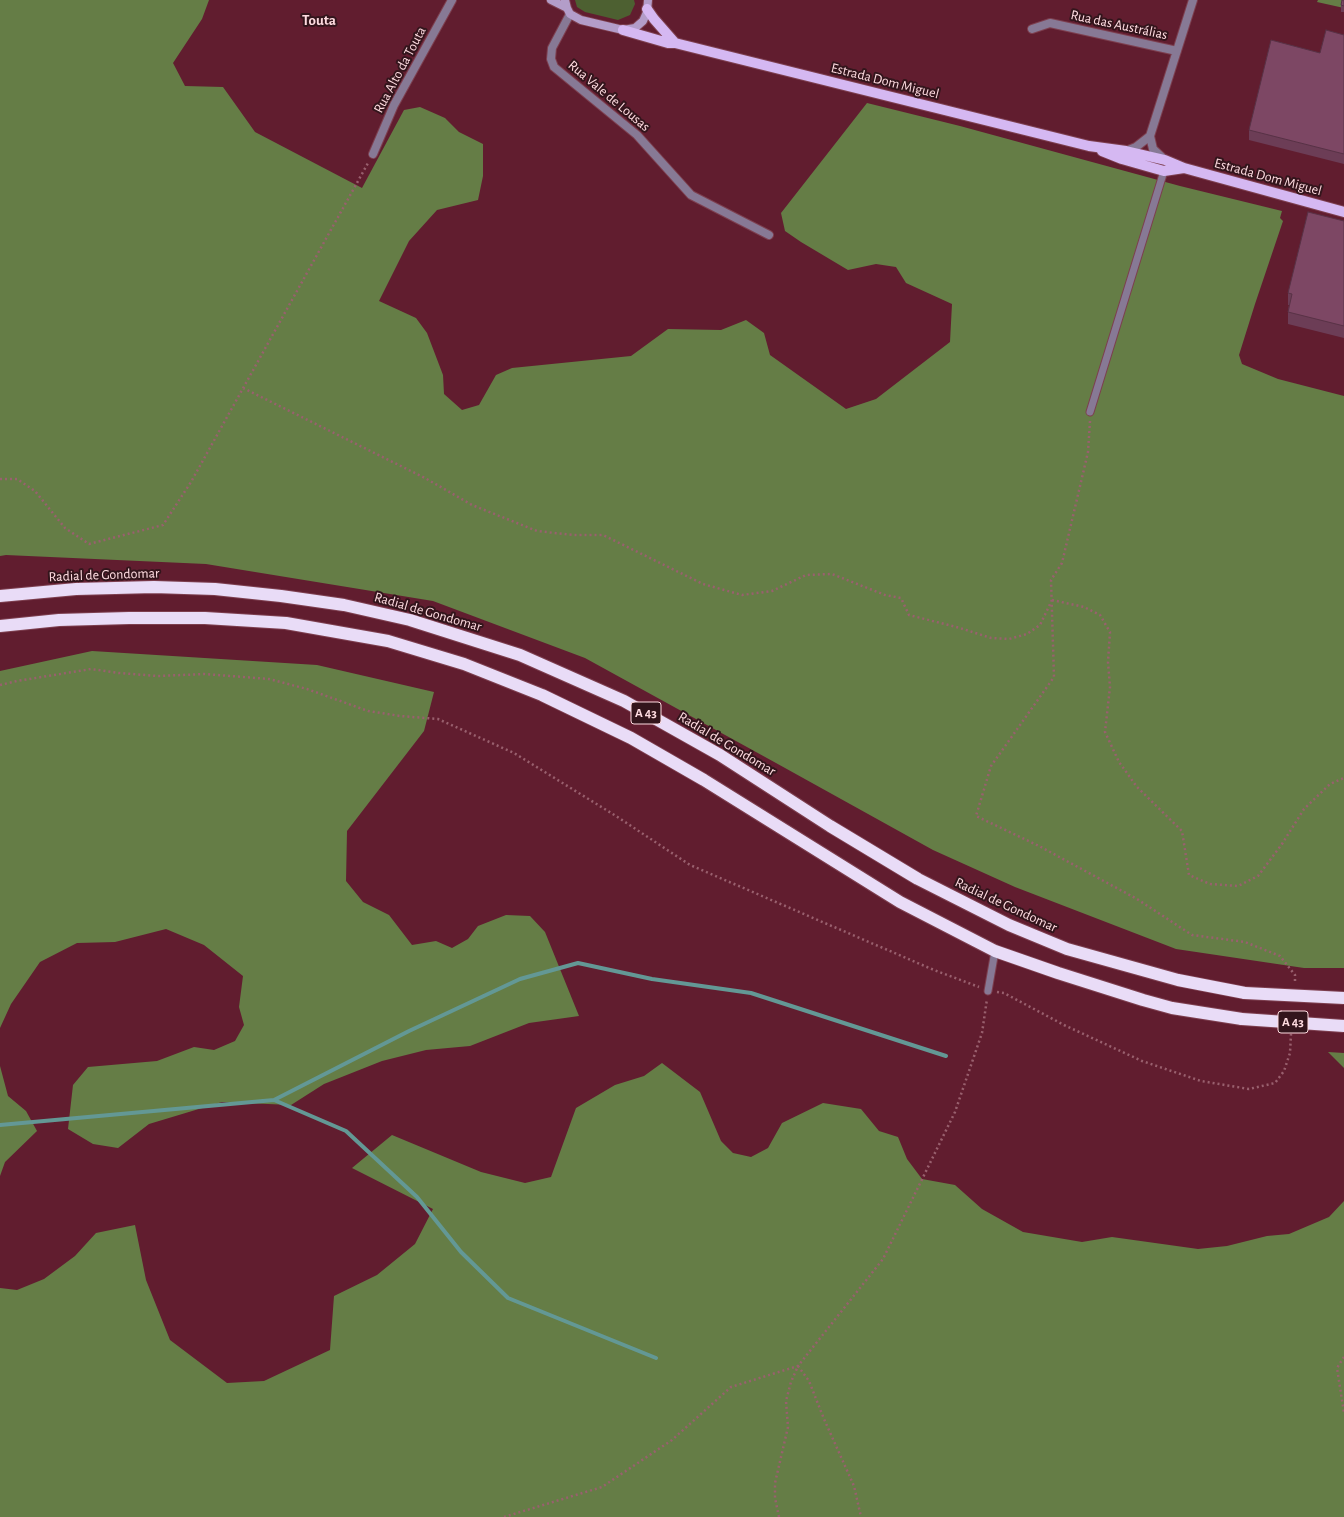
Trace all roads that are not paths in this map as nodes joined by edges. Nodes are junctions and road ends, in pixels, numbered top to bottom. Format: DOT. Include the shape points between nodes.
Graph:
graph roads {
  1 [pos="452,0"];
  2 [pos="551,0"];
  3 [pos="1193,0"];
  4 [pos="648,2"];
  5 [pos="567,7"];
  6 [pos="1032,29"];
  7 [pos="623,30"];
  8 [pos="675,42"];
  9 [pos="1177,51"];
  10 [pos="1150,136"];
  11 [pos="1089,146"];
  12 [pos="1126,151"];
  13 [pos="373,154"];
  14 [pos="1165,160"];
  15 [pos="1184,168"];
  16 [pos="1164,171"];
  17 [pos="1344,212"];
  18 [pos="769,234"];
  19 [pos="1090,412"];
  20 [pos="0,596"];
  21 [pos="0,626"];
  22 [pos="995,951"];
  23 [pos="988,991"];
  24 [pos="1344,998"];
  25 [pos="1344,1026"];
  1 -- 13 [label="street, Rua Alto da Touta" via="394,105"];
  2 -- 5 [label="main road"];
  3 -- 9 [label="street"];
  4 -- 7 [label="main road" via="642,21 635,28"];
  4 -- 8 [label="main road" via="654,19"];
  5 -- 7 [label="main road" via="581,20"];
  5 -- 18 [label="street, Rua Vale de Lousas" via="552,48 551,59 554,67 637,135 691,195"];
  6 -- 9 [label="street, Rua das Austrálias" via="1050,23"];
  7 -- 8 [label="main road, Estrada Dom Miguel" via="668,43"];
  8 -- 11 [label="main road, Estrada Dom Miguel"];
  9 -- 10 [label="street"];
  10 -- 12 [label="street"];
  10 -- 14 [label="street" via="1153,149"];
  11 -- 12 [label="main road, Estrada Dom Miguel"];
  11 -- 16 [label="main road, Estrada Dom Miguel"];
  12 -- 14 [label="main road, Estrada Dom Miguel"];
  14 -- 15 [label="main road, Estrada Dom Miguel"];
  15 -- 16 [label="main road, Estrada Dom Miguel"];
  15 -- 17 [label="main road, Estrada Dom Miguel"];
  16 -- 19 [label="lane"];
  20 -- 24 [label="highway, Radial de Gondomar / A 43, bridge" via="76,589 215,589 344,605 418,622 520,655 624,701 720,756 918,879 1009,925 1067,949 1178,980 1245,993"];
  21 -- 22 [label="highway, A 43" via="59,620 130,618 205,618 286,623 388,641 464,664 542,696 631,738 704,780 900,902"];
  22 -- 23 [label="lane"];
  22 -- 25 [label="highway, A 43, bridge" via="1172,1008 1242,1019"];
}
